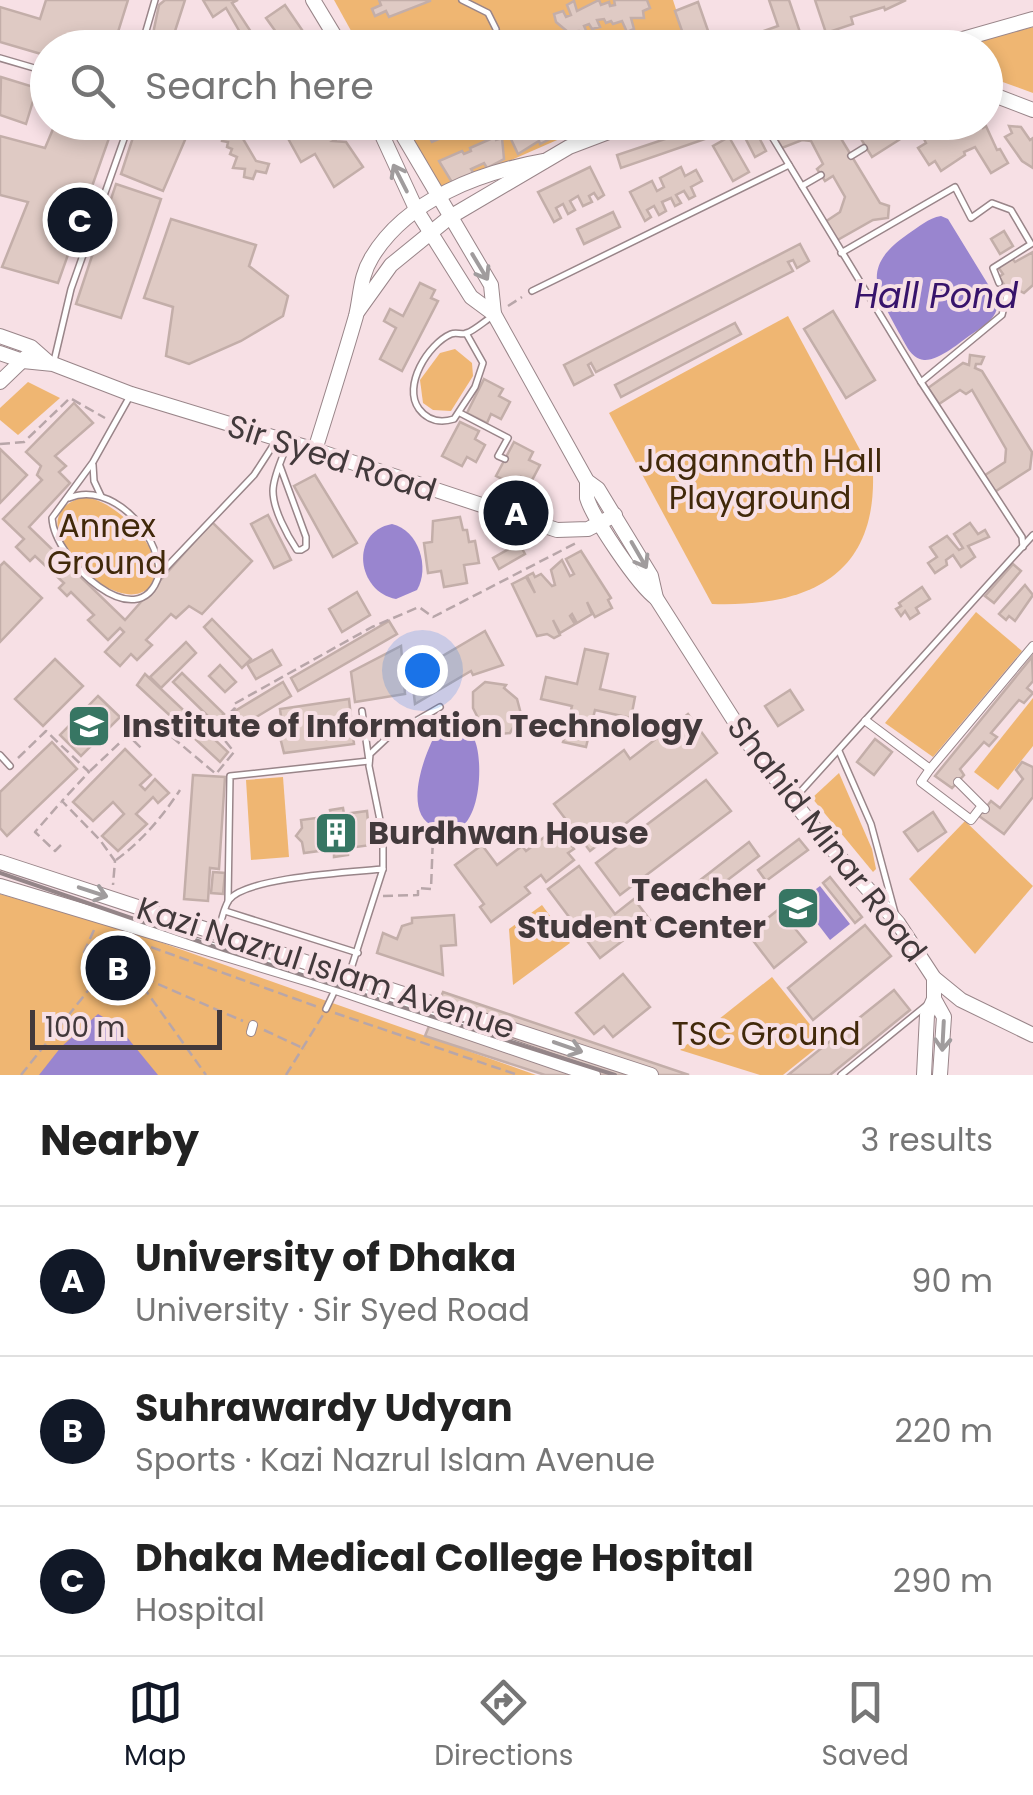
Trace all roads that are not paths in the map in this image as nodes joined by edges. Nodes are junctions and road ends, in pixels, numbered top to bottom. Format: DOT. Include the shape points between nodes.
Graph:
graph roads {
  1 [pos="155,0"];
  2 [pos="313,0"];
  3 [pos="462,0"];
  4 [pos="1033,19"];
  5 [pos="496,29"];
  6 [pos="146,30"];
  7 [pos="331,30"];
  8 [pos="994,30"];
  9 [pos="0,58"];
  10 [pos="30,67"];
  11 [pos="1003,99"];
  12 [pos="1033,110"];
  13 [pos="124,140"];
  14 [pos="384,140"];
  15 [pos="405,140"];
  16 [pos="587,140"];
  17 [pos="774,140"];
  18 [pos="864,148"];
  19 [pos="851,156"];
  20 [pos="544,161"];
  21 [pos="789,165"];
  22 [pos="821,174"];
  23 [pos="802,186"];
  24 [pos="438,198"];
  25 [pos="417,211"];
  26 [pos="450,217"];
  27 [pos="430,231"];
  28 [pos="841,254"];
  29 [pos="999,283"];
  30 [pos="532,291"];
  31 [pos="1007,295"];
  32 [pos="357,311"];
  33 [pos="494,314"];
  34 [pos="466,334"];
  35 [pos="6,338"];
  36 [pos="27,354"];
  37 [pos="1,355"];
  38 [pos="51,363"];
  39 [pos="0,382"];
  40 [pos="921,382"];
  41 [pos="131,394"];
  42 [pos="460,413"];
  43 [pos="283,440"];
  44 [pos="315,450"];
  45 [pos="506,460"];
  46 [pos="94,462"];
  47 [pos="280,466"];
  48 [pos="101,496"];
  49 [pos="65,500"];
  50 [pos="602,523"];
  51 [pos="1033,535"];
  52 [pos="1023,547"];
  53 [pos="159,575"];
  54 [pos="1033,646"];
  55 [pos="440,707"];
  56 [pos="362,711"];
  57 [pos="866,721"];
  58 [pos="840,751"];
  59 [pos="0,755"];
  60 [pos="369,760"];
  61 [pos="10,766"];
  62 [pos="936,766"];
  63 [pos="958,782"];
  64 [pos="792,801"];
  65 [pos="0,862"];
  66 [pos="384,869"];
  67 [pos="0,886"];
  68 [pos="228,900"];
  69 [pos="225,911"];
  70 [pos="898,923"];
  71 [pos="218,933"];
  72 [pos="213,950"];
  73 [pos="357,956"];
  74 [pos="934,978"];
  75 [pos="342,981"];
  76 [pos="934,998"];
  77 [pos="326,1010"];
  78 [pos="1033,1035"];
  79 [pos="593,1075"];
  80 [pos="651,1075"];
  81 [pos="841,1075"];
  82 [pos="924,1075"];
  83 [pos="940,1075"];
  1 -- 6 [label="lane"];
  2 -- 7 [label="main road"];
  3 -- 5 [label="lane" via="488,13"];
  4 -- 8 [label="main road"];
  9 -- 10 [label="lane"];
  11 -- 12 [label="main road"];
  13 -- 38 [label="lane"];
  25 -- 14 [label="main road, Shahid Minar Road, one-way"];
  15 -- 24 [label="main road, Shahid Minar Road"];
  16 -- 20 [label="main road"];
  17 -- 21 [label="lane"];
  18 -- 19 [label="lane"];
  20 -- 24 [label="main road" via="467,181"];
  20 -- 26 [label="main road"];
  21 -- 23 [label="lane"];
  21 -- 30 [label="lane"];
  22 -- 23 [label="lane"];
  23 -- 28 [label="lane"];
  24 -- 25 [label="main road"];
  24 -- 26 [label="main road, Shahid Minar Road"];
  25 -- 27 [label="main road, Shahid Minar Road"];
  25 -- 32 [label="main road" via="373,255"];
  26 -- 27 [label="main road"];
  26 -- 33 [label="main road, Shahid Minar Road, one-way" via="491,285"];
  27 -- 32 [label="main road" via="391,265"];
  27 -- 33 [label="main road, Shahid Minar Road" via="471,297"];
  28 -- 29 [label="lane" via="955,187 971,218 992,203 1011,210 1031,244 994,268"];
  28 -- 40 [label="lane"];
  31 -- 40 [label="lane" via="1002,314"];
  32 -- 44 [label="main road"];
  33 -- 34 [label="lane"];
  33 -- 50 [label="main road, Shahid Minar Road" via="586,481"];
  34 -- 42 [label="lane" via="483,363"];
  34 -- 42 [label="lane" via="439,342 414,379 420,412 444,422"];
  35 -- 36 [label="main road, Sir Syed Road"];
  35 -- 37 [label="main road"];
  36 -- 37 [label="main road, Sir Syed Road"];
  36 -- 38 [label="main road, Sir Syed Road"];
  36 -- 39 [label="main road"];
  38 -- 41 [label="main road, Sir Syed Road"];
  40 -- 52 [label="lane"];
  41 -- 43 [label="main road, Sir Syed Road"];
  41 -- 46 [label="lane"];
  42 -- 45 [label="lane" via="508,438 498,456"];
  43 -- 44 [label="main road, Sir Syed Road"];
  43 -- 47 [label="lane"];
  43 -- 53 [label="lane"];
  44 -- 50 [label="main road, Sir Syed Road" via="557,530"];
  46 -- 48 [label="lane"];
  46 -- 49 [label="lane"];
  47 -- 47 [label="lane" via="273,494 290,540 302,550 306,537"];
  48 -- 49 [label="lane"];
  48 -- 53 [label="lane" via="144,530"];
  49 -- 53 [label="lane" via="52,518 54,534 67,558 95,584 115,596 138,597"];
  50 -- 64 [label="main road, Shahid Minar Road" via="651,576 656,598"];
  51 -- 52 [label="lane"];
  52 -- 57 [label="lane"];
  54 -- 62 [label="street"];
  55 -- 60 [label="lane" via="379,744"];
  56 -- 60 [label="lane"];
  57 -- 58 [label="lane"];
  57 -- 62 [label="street"];
  58 -- 64 [label="lane"];
  58 -- 70 [label="lane" via="871,824"];
  59 -- 61 [label="lane"];
  60 -- 66 [label="lane"];
  60 -- 68 [label="lane" via="230,776"];
  62 -- 63 [label="street" via="920,782 972,820 985,808"];
  64 -- 70 [label="main road, Shahid Minar Road"];
  65 -- 71 [label="main road, Kazi Nazrul Islam Avenue, one-way"];
  66 -- 68 [label="lane" via="276,880"];
  66 -- 73 [label="lane"];
  67 -- 72 [label="main road, Kazi Nazrul Islam Avenue"];
  68 -- 69 [label="lane"];
  69 -- 71 [label="lane"];
  69 -- 73 [label="lane"];
  70 -- 74 [label="main road, Shahid Minar Road"];
  71 -- 72 [label="main road"];
  71 -- 75 [label="main road, Kazi Nazrul Islam Avenue"];
  72 -- 75 [label="main road, Kazi Nazrul Islam Avenue"];
  73 -- 75 [label="lane"];
  74 -- 76 [label="main road, Shahid Minar Road"];
  74 -- 78 [label="main road, Shahid Minar Road" via="961,1000"];
  75 -- 77 [label="lane"];
  75 -- 79 [label="main road, Kazi Nazrul Islam Avenue"];
  75 -- 80 [label="main road, Kazi Nazrul Islam Avenue, one-way"];
  76 -- 81 [label="lane"];
  76 -- 82 [label="main road, Shahid Minar Road"];
  76 -- 83 [label="main road, Shahid Minar Road, one-way" via="944,1018"];
}
